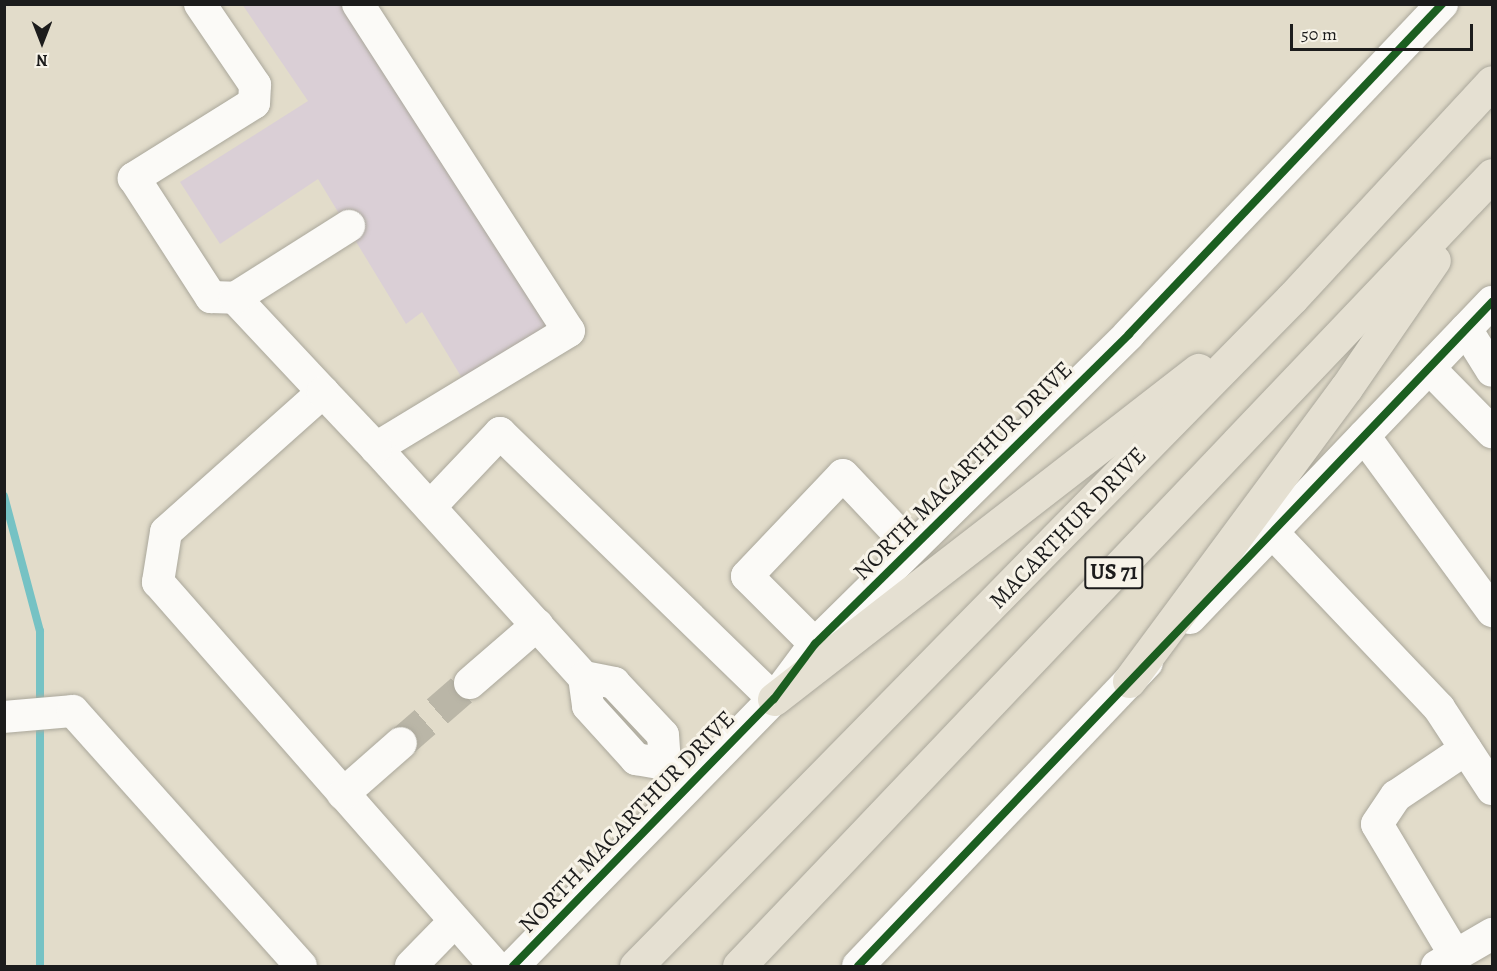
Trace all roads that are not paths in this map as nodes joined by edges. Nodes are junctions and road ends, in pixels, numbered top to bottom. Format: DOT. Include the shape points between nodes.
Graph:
graph roads {
  1 [pos="200,4"];
  2 [pos="358,4"];
  3 [pos="1442,4"];
  4 [pos="1492,82"];
  5 [pos="1490,177"];
  6 [pos="349,226"];
  7 [pos="235,298"];
  8 [pos="1292,298"];
  9 [pos="1492,302"];
  10 [pos="1466,329"];
  11 [pos="1429,368"];
  12 [pos="1492,371"];
  13 [pos="323,392"];
  14 [pos="1492,432"];
  15 [pos="1364,436"];
  16 [pos="376,448"];
  17 [pos="430,507"];
  18 [pos="1272,532"];
  19 [pos="912,548"];
  20 [pos="1492,611"];
  21 [pos="537,625"];
  22 [pos="815,644"];
  23 [pos="1129,681"];
  24 [pos="470,683"];
  25 [pos="774,699"];
  26 [pos="4,717"];
  27 [pos="401,743"];
  28 [pos="1466,749"];
  29 [pos="688,788"];
  30 [pos="1492,789"];
  31 [pos="343,794"];
  32 [pos="454,922"];
  33 [pos="1492,934"];
  34 [pos="1446,961"];
  35 [pos="301,966"];
  36 [pos="411,966"];
  37 [pos="495,966"];
  38 [pos="513,966"];
  39 [pos="636,966"];
  40 [pos="739,966"];
  41 [pos="858,966"];
  1 -- 7 [label="street" via="255,85 254,103 134,178 211,297"];
  2 -- 16 [label="street" via="569,331"];
  3 -- 19 [label="street, NORTH MACARTHUR DRIVE" via="1129,334"];
  4 -- 8 [label="highway, MACARTHUR DRIVE / US 71"];
  5 -- 23 [label="highway" via="1346,388"];
  5 -- 40 [label="highway, US 71"];
  6 -- 7 [label="street"];
  7 -- 13 [label="street"];
  8 -- 25 [label="highway"];
  8 -- 39 [label="highway, MACARTHUR DRIVE / US 71"];
  9 -- 10 [label="street"];
  10 -- 11 [label="street"];
  10 -- 12 [label="street"];
  11 -- 14 [label="street"];
  11 -- 15 [label="street"];
  13 -- 16 [label="street"];
  13 -- 31 [label="street" via="166,532 158,582"];
  15 -- 18 [label="street"];
  15 -- 20 [label="street"];
  16 -- 17 [label="street"];
  17 -- 21 [label="street"];
  17 -- 25 [label="street" via="500,433"];
  18 -- 23 [label="street"];
  18 -- 28 [label="street" via="1439,708"];
  19 -- 22 [label="street, NORTH MACARTHUR DRIVE"];
  19 -- 22 [label="street" via="843,475 747,576"];
  21 -- 24 [label="street"];
  21 -- 29 [label="street" via="584,677 614,683 663,735 665,764"];
  22 -- 25 [label="street, NORTH MACARTHUR DRIVE"];
  23 -- 41 [label="street"];
  25 -- 29 [label="street, NORTH MACARTHUR DRIVE"];
  26 -- 35 [label="street" via="73,711"];
  27 -- 31 [label="street"];
  28 -- 30 [label="street"];
  28 -- 34 [label="street" via="1396,796 1377,824"];
  29 -- 38 [label="street, NORTH MACARTHUR DRIVE"];
  31 -- 32 [label="street"];
  32 -- 36 [label="street"];
  32 -- 37 [label="street"];
  33 -- 34 [label="street"];
}
